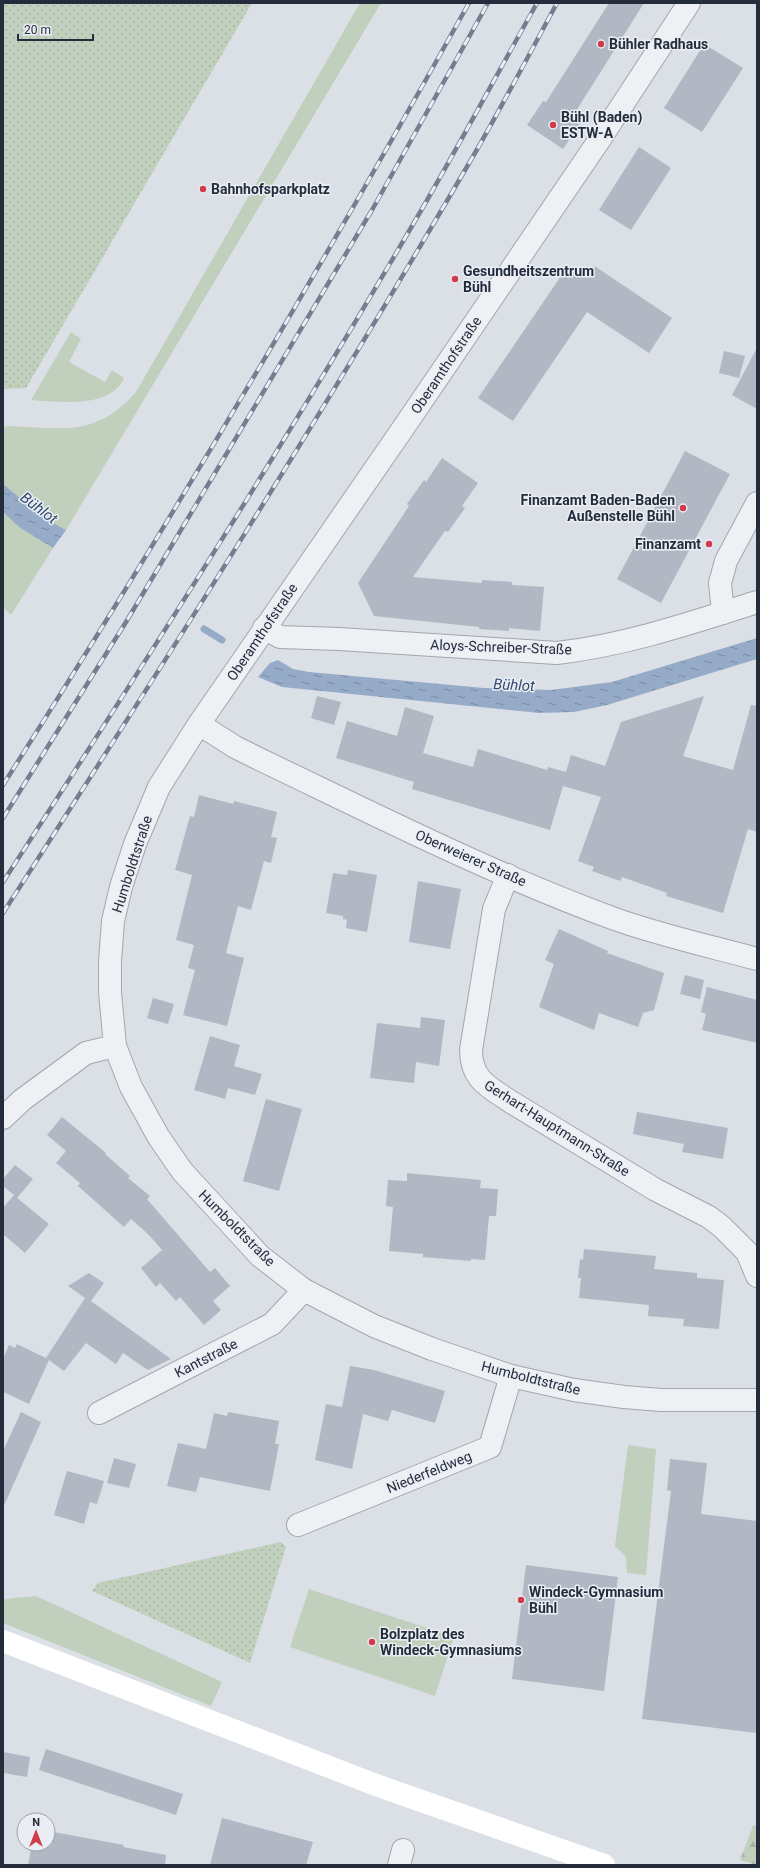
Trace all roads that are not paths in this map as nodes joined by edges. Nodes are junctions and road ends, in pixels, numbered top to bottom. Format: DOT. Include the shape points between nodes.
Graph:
graph roads {
  1 [pos="689,3"];
  2 [pos="757,503"];
  3 [pos="757,602"];
  4 [pos="723,613"];
  5 [pos="264,628"];
  6 [pos="199,724"];
  7 [pos="508,875"];
  8 [pos="757,959"];
  9 [pos="115,1046"];
  10 [pos="3,1118"];
  11 [pos="752,1251"];
  12 [pos="757,1276"];
  13 [pos="304,1290"];
  14 [pos="511,1376"];
  15 [pos="757,1400"];
  16 [pos="99,1413"];
  17 [pos="298,1525"];
  18 [pos="3,1641"];
  19 [pos="604,1865"];
  1 -- 5 [label="street, Oberamthofstraße" via="406,424"];
  2 -- 4 [label="street" via="726,561 720,583"];
  3 -- 4 [label="street, Aloys-Schreiber-Straße"];
  4 -- 5 [label="street, Aloys-Schreiber-Straße" via="623,643 558,652 280,637"];
  5 -- 6 [label="street, Oberamthofstraße"];
  6 -- 7 [label="street, Oberweierer Straße" via="257,758"];
  6 -- 9 [label="street, Humboldtstraße" via="159,787 135,844 121,887 113,921 110,961"];
  7 -- 8 [label="street, Oberweierer Straße" via="630,924"];
  7 -- 11 [label="street, Gerhart-Hauptmann-Straße" via="494,909 471,1050 475,1073 490,1088 517,1106 656,1190 709,1217"];
  9 -- 10 [label="street" via="86,1053 22,1100"];
  9 -- 13 [label="street, Humboldtstraße" via="131,1087 158,1136 182,1171 260,1256"];
  11 -- 12 [label="street, Gerhart-Hauptmann-Straße"];
  13 -- 14 [label="street, Humboldtstraße" via="374,1326"];
  13 -- 16 [label="street, Kantstraße" via="272,1324"];
  14 -- 15 [label="street, Humboldtstraße" via="574,1390 624,1397 661,1400"];
  14 -- 17 [label="street, Niederfeldweg" via="490,1447"];
  18 -- 19 [label="street" via="376,1785"];
}
